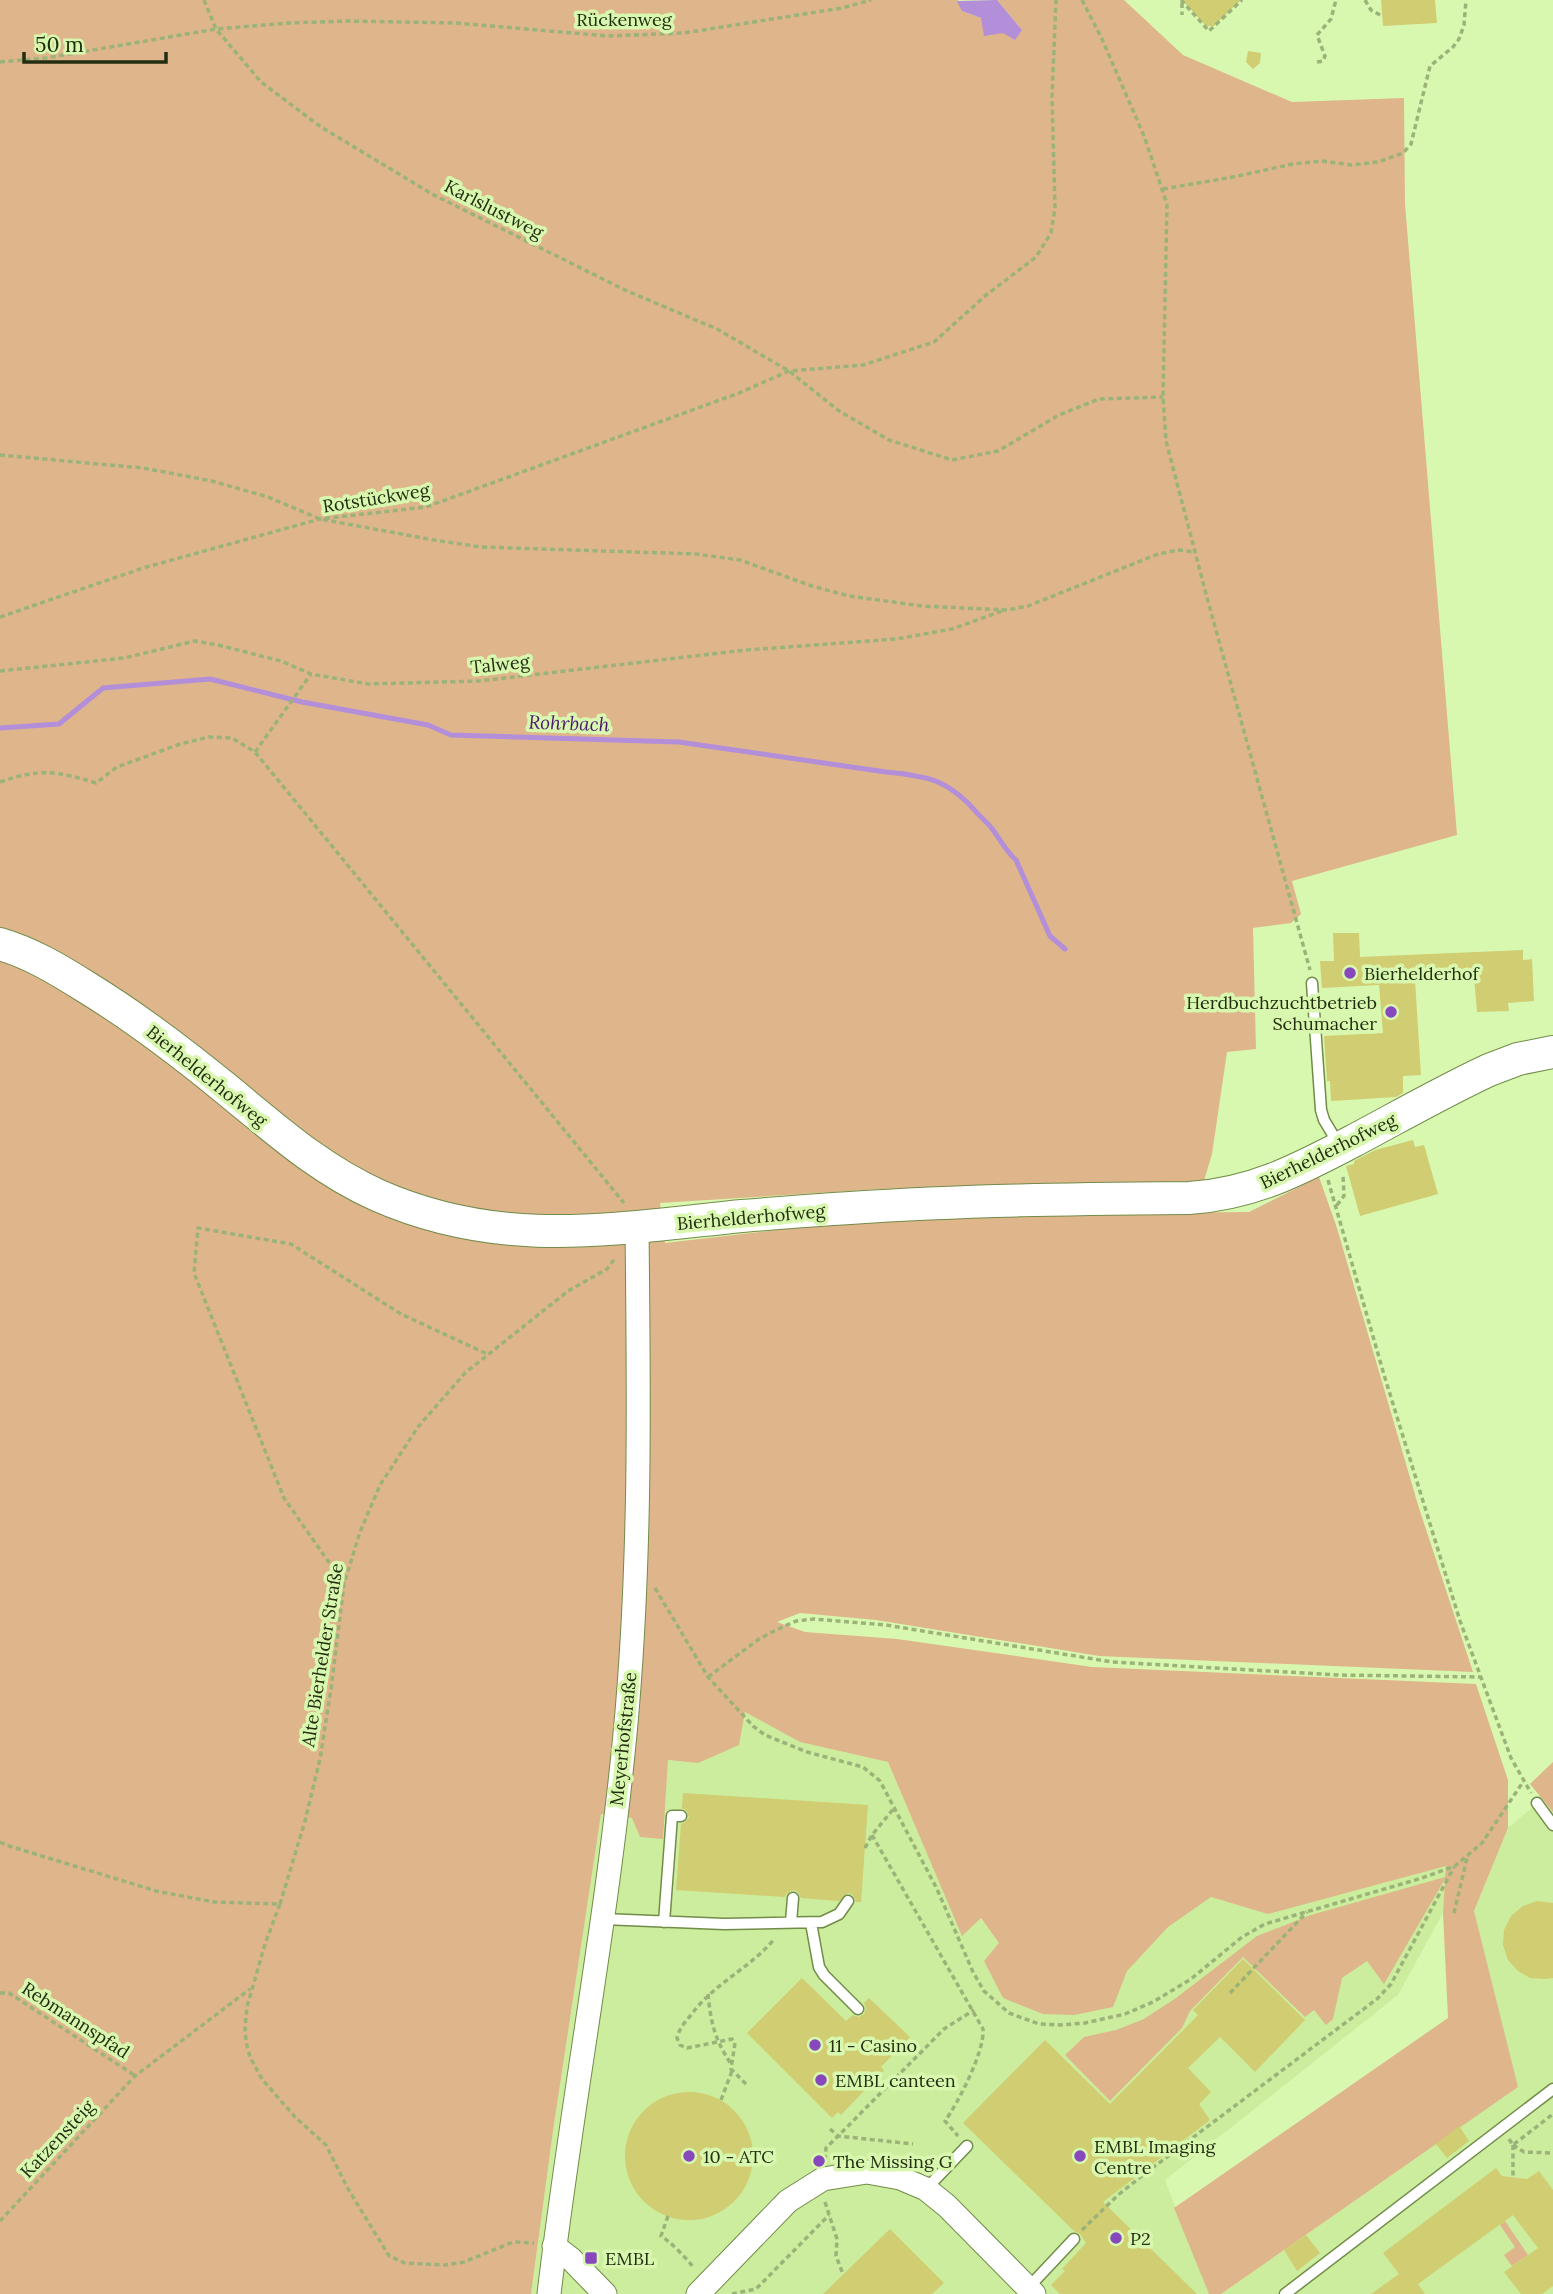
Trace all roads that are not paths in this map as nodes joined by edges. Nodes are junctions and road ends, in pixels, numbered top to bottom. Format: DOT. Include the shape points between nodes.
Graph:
graph roads {
  1 [pos="0,944"];
  2 [pos="1312,983"];
  3 [pos="1553,1052"];
  4 [pos="1335,1157"];
  5 [pos="637,1228"];
  6 [pos="1538,1803"];
  7 [pos="681,1816"];
  8 [pos="1553,1825"];
  9 [pos="793,1898"];
  10 [pos="848,1901"];
  11 [pos="603,1919"];
  12 [pos="664,1922"];
  13 [pos="785,1923"];
  14 [pos="811,1923"];
  15 [pos="858,2009"];
  16 [pos="1553,2089"];
  17 [pos="967,2146"];
  18 [pos="926,2189"];
  19 [pos="1074,2239"];
  20 [pos="544,2244"];
  21 [pos="703,2289"];
  22 [pos="1030,2292"];
  23 [pos="548,2294"];
  24 [pos="605,2294"];
  25 [pos="1285,2294"];
  1 -- 5 [label="street, Bierhelderhofweg" via="57,969 116,1006 308,1156 379,1196 426,1214 495,1228 561,1233"];
  2 -- 4 [label="lane" via="1321,1110"];
  3 -- 4 [label="street, Bierhelderhofweg" via="1489,1070"];
  4 -- 5 [label="street, Bierhelderhofweg" via="1250,1189 1201,1197 899,1205"];
  5 -- 11 [label="street, Meyerhofstraße" via="640,1457 636,1573 625,1736"];
  6 -- 8 [label="lane"];
  7 -- 12 [label="lane" via="672,1816 673,1868"];
  9 -- 13 [label="lane"];
  10 -- 14 [label="lane" via="832,1919"];
  11 -- 12 [label="lane"];
  11 -- 20 [label="street, Meyerhofstraße"];
  12 -- 13 [label="lane"];
  13 -- 14 [label="lane"];
  14 -- 15 [label="lane" via="819,1967"];
  16 -- 25 [label="lane"];
  17 -- 18 [label="lane"];
  18 -- 21 [label="street" via="885,2174 853,2173 823,2179 789,2201"];
  18 -- 22 [label="street"];
  19 -- 22 [label="lane"];
  20 -- 23 [label="street, Meyerhofstraße"];
  20 -- 24 [label="street" via="571,2259"];
}
